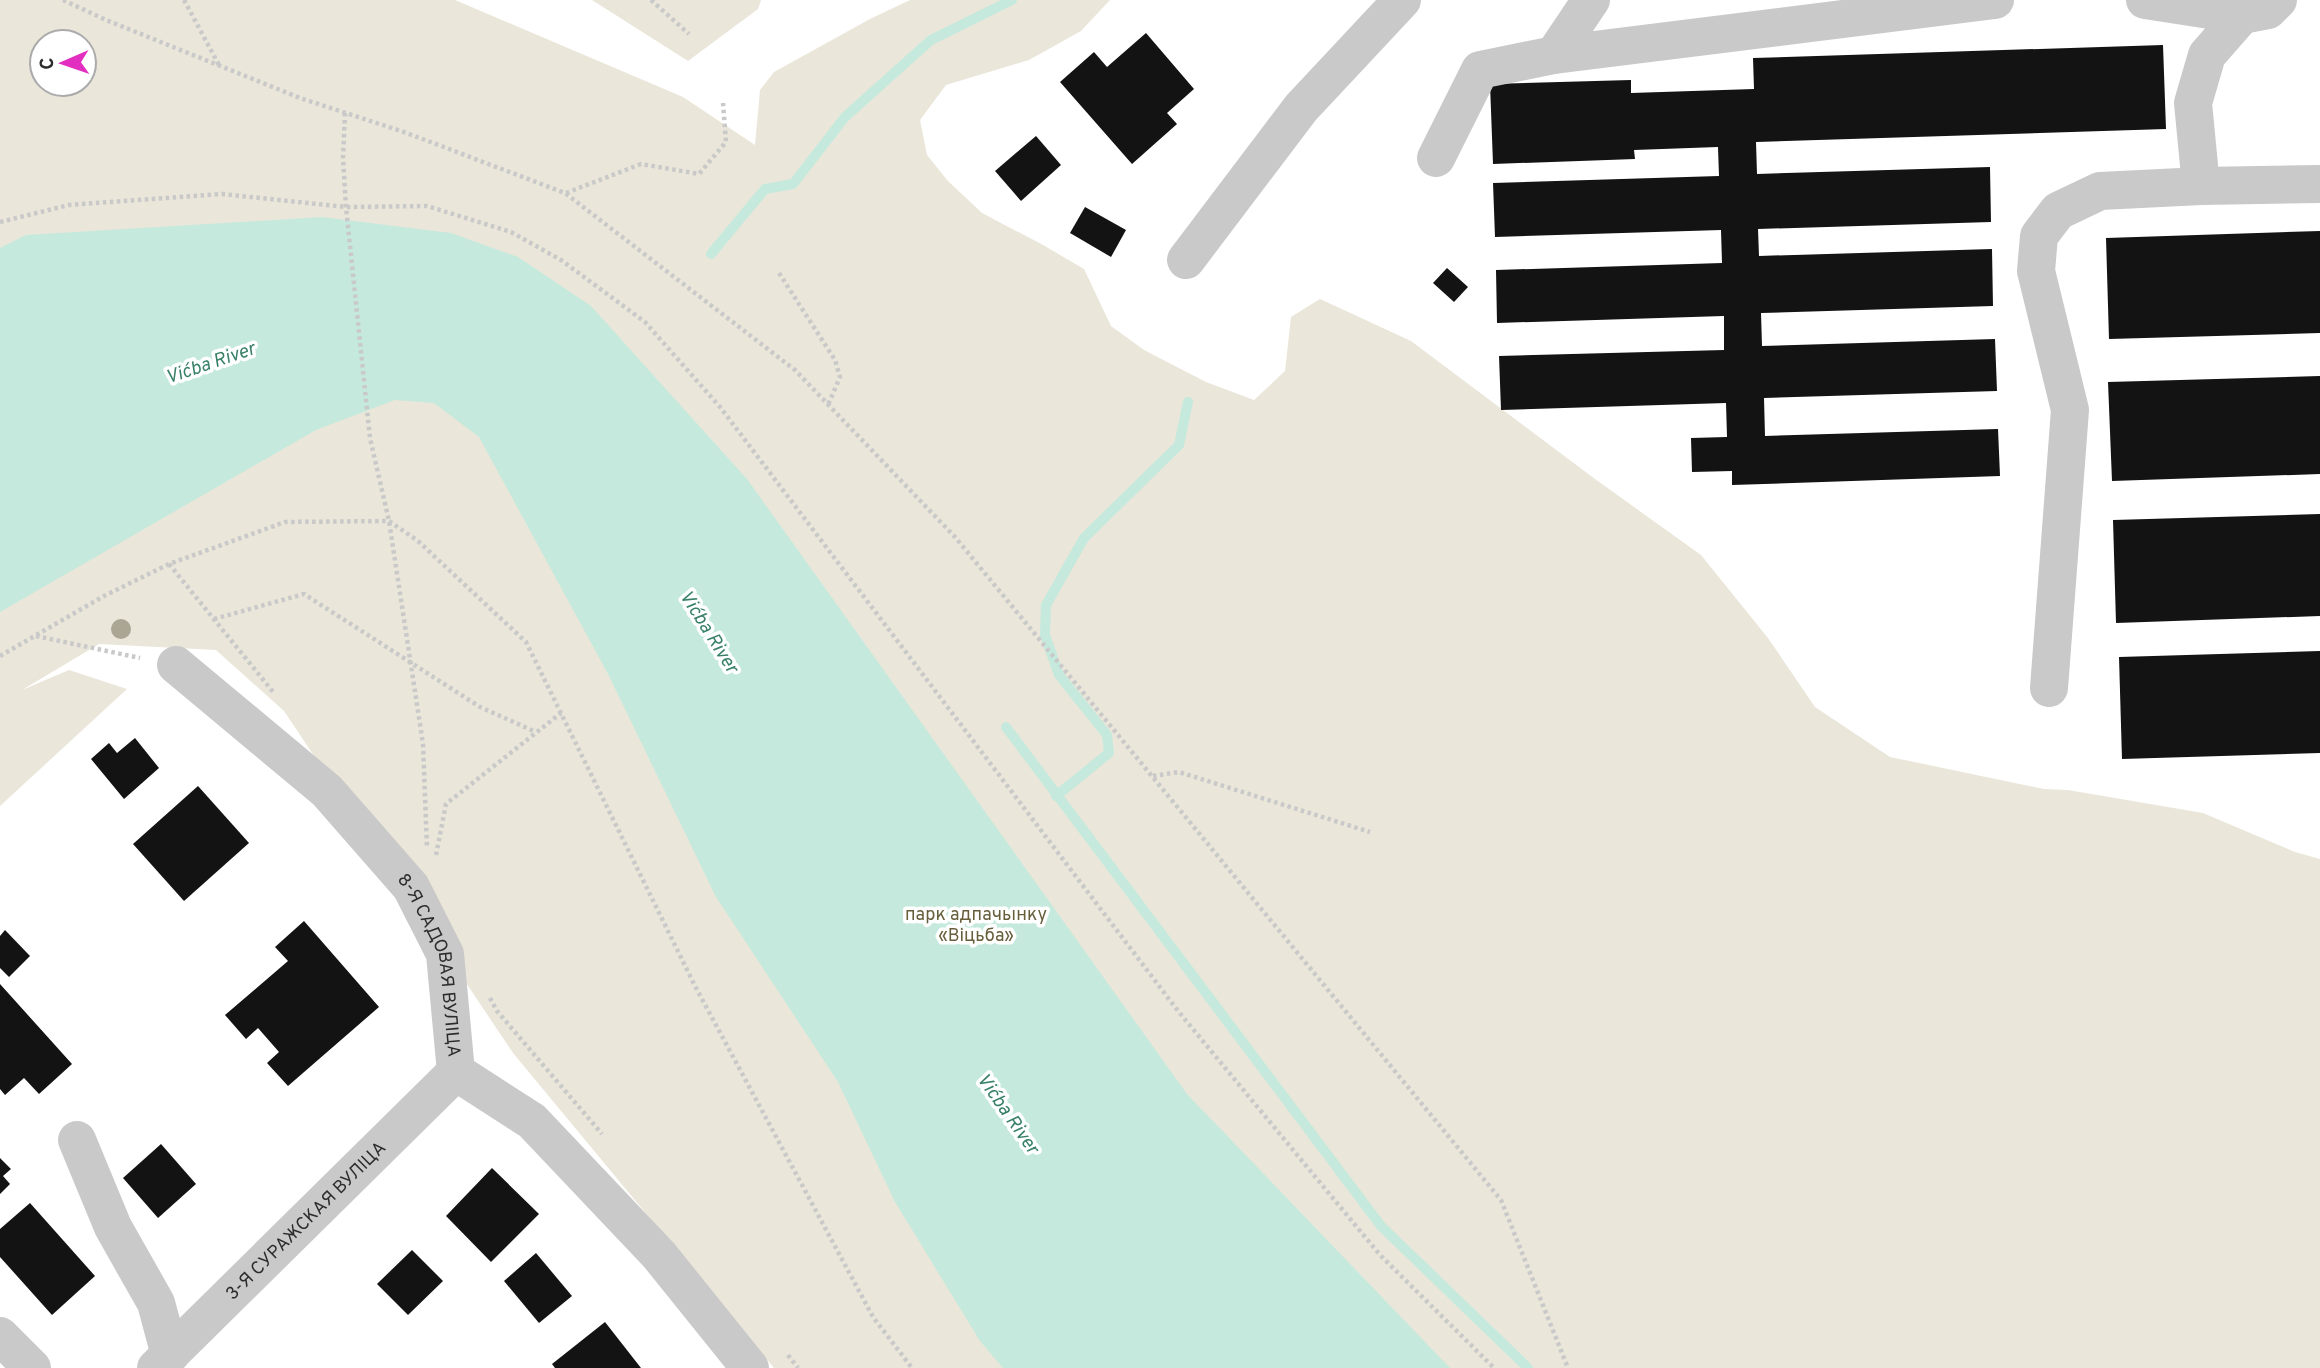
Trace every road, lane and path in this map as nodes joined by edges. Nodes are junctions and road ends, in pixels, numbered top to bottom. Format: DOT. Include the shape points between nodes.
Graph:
graph roads {
  1 [pos="63,0"];
  2 [pos="184,0"];
  3 [pos="651,0"];
  4 [pos="1402,0"];
  5 [pos="1591,0"];
  6 [pos="1995,0"];
  7 [pos="2145,0"];
  8 [pos="2278,0"];
  9 [pos="2242,15"];
  10 [pos="689,34"];
  11 [pos="1554,55"];
  12 [pos="220,65"];
  13 [pos="723,103"];
  14 [pos="345,113"];
  15 [pos="1436,158"];
  16 [pos="2320,184"];
  17 [pos="2201,186"];
  18 [pos="565,193"];
  19 [pos="346,207"];
  20 [pos="0,222"];
  21 [pos="1186,260"];
  22 [pos="779,273"];
  23 [pos="828,405"];
  24 [pos="388,521"];
  25 [pos="214,619"];
  26 [pos="35,636"];
  27 [pos="0,656"];
  28 [pos="411,663"];
  29 [pos="176,665"];
  30 [pos="2049,688"];
  31 [pos="561,713"];
  32 [pos="536,732"];
  33 [pos="1152,776"];
  34 [pos="1370,832"];
  35 [pos="427,849"];
  36 [pos="411,887"];
  37 [pos="483,986"];
  38 [pos="456,1072"];
  39 [pos="77,1140"];
  40 [pos="607,1140"];
  41 [pos="0,1336"];
  42 [pos="766,1358"];
  43 [pos="163,1361"];
  44 [pos="32,1368"];
  45 [pos="798,1368"];
  46 [pos="912,1368"];
  47 [pos="1494,1368"];
  48 [pos="1568,1368"];
  1 -- 12 [label="path"];
  2 -- 12 [label="path"];
  3 -- 10 [label="path"];
  4 -- 21 [label="street" via="1301,108"];
  5 -- 11 [label="street"];
  6 -- 11 [label="street"];
  7 -- 9 [label="street"];
  8 -- 9 [label="street" via="2268,10"];
  9 -- 17 [label="street" via="2207,55 2193,103"];
  11 -- 15 [label="street" via="1480,69"];
  12 -- 14 [label="path"];
  13 -- 18 [label="path" via="726,142 699,174 641,164"];
  14 -- 18 [label="path"];
  14 -- 19 [label="path"];
  16 -- 17 [label="street"];
  17 -- 30 [label="street" via="2100,191 2058,211 2039,236 2036,271 2070,411"];
  18 -- 23 [label="path" via="795,370"];
  19 -- 20 [label="path" via="222,194 69,205"];
  19 -- 24 [label="path" via="370,438"];
  19 -- 47 [label="path" via="427,206 511,232 561,260 645,322 720,407 1178,1011 1380,1255"];
  22 -- 23 [label="path" via="835,360 840,377"];
  23 -- 33 [label="path" via="955,537"];
  24 -- 26 [label="path" via="285,522 169,564"];
  24 -- 28 [label="path"];
  24 -- 31 [label="path" via="418,541 526,642"];
  25 -- 28 [label="path" via="304,594"];
  26 -- 27 [label="path"];
  26 -- 29 [label="path"];
  28 -- 32 [label="path" via="480,707"];
  28 -- 35 [label="path" via="423,744"];
  29 -- 36 [label="street, 8-Я САДОВАЯ ВУЛІЦА" via="327,791"];
  31 -- 32 [label="path"];
  31 -- 46 [label="path" via="702,998 873,1317"];
  32 -- 36 [label="path" via="446,804 429,889"];
  33 -- 34 [label="path" via="1179,772"];
  33 -- 48 [label="path" via="1501,1200"];
  36 -- 38 [label="street, 8-Я САДОВАЯ ВУЛІЦА" via="445,954"];
  37 -- 40 [label="path" via="497,1011"];
  38 -- 42 [label="street, 8-Я САДОВАЯ ВУЛІЦА" via="532,1121 659,1255"];
  38 -- 43 [label="street, 3-Я СУРАЖСКАЯ ВУЛІЦА"];
  39 -- 43 [label="street" via="113,1227 156,1303"];
  41 -- 44 [label="street"];
  42 -- 45 [label="path"];
}
